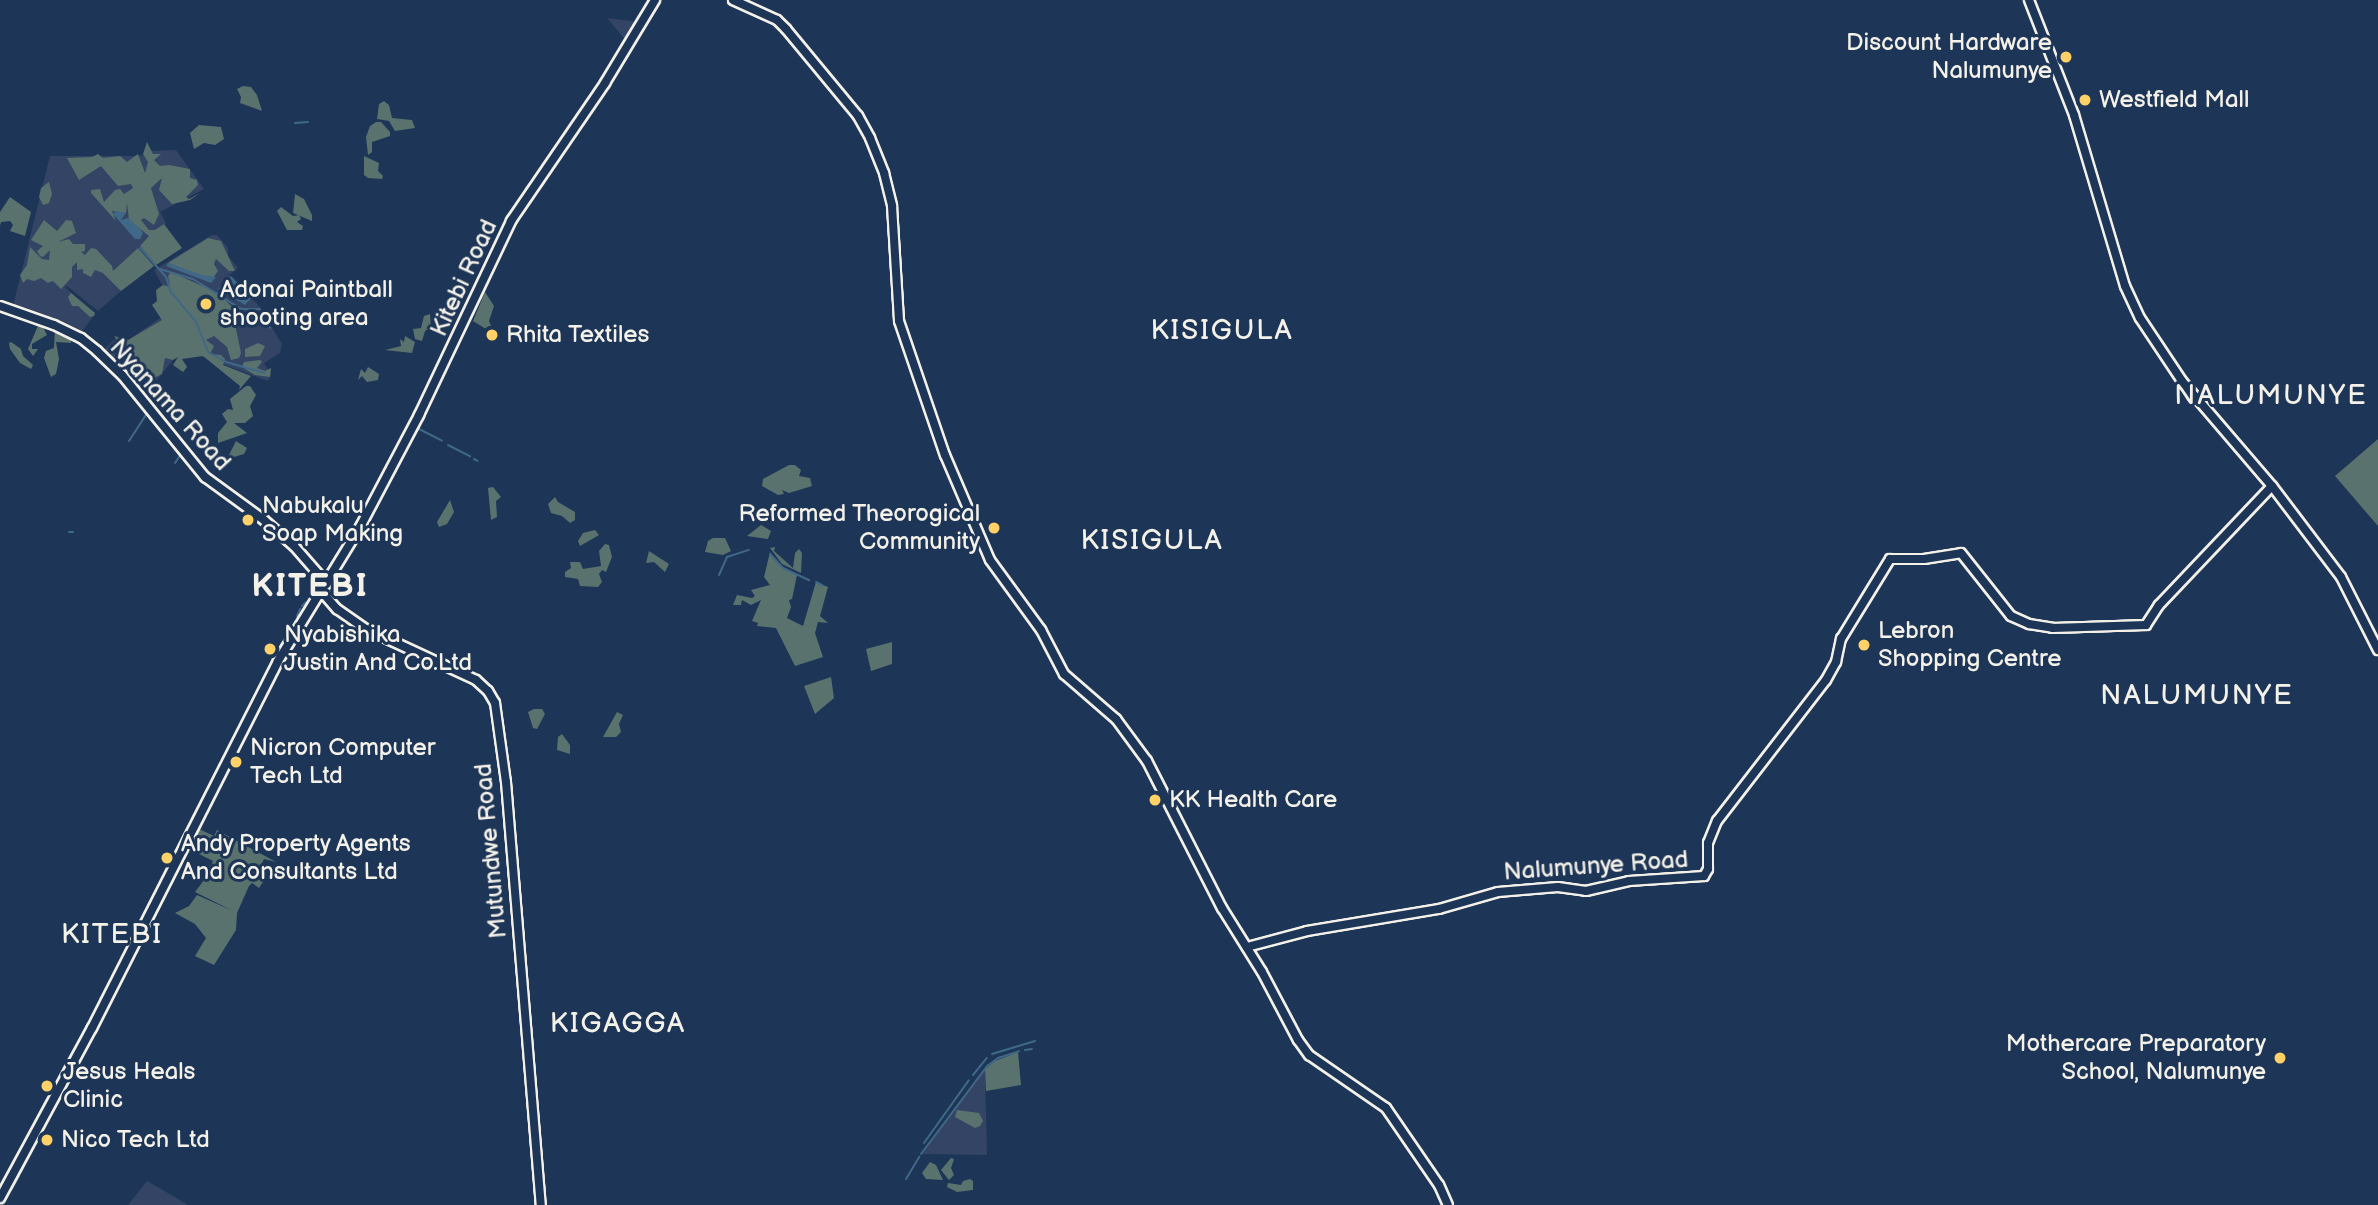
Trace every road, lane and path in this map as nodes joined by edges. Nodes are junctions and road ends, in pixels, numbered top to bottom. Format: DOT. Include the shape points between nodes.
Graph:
graph roads {
  1 [pos="656,0"];
  2 [pos="733,0"];
  3 [pos="2029,0"];
  4 [pos="0,306"];
  5 [pos="2272,486"];
  6 [pos="324,588"];
  7 [pos="2378,650"];
  8 [pos="1247,947"];
  9 [pos="0,1198"];
  10 [pos="541,1205"];
  11 [pos="1448,1205"];
  1 -- 6 [label="street, Kitebi Road" via="511,221 419,415"];
  2 -- 8 [label="street" via="777,20 858,116 884,173 892,206 899,321 945,455 990,560 1041,630 1065,674 1116,719 1147,761 1222,908"];
  3 -- 5 [label="street" via="2074,114 2125,286 2140,318 2182,381"];
  4 -- 6 [label="street, Nyanama Road" via="54,325 97,351 205,477 281,534"];
  5 -- 7 [label="street" via="2348,589"];
  5 -- 8 [label="street, Nalumunye Road" via="2146,625 2053,628 2029,624 2011,616 1961,553 1890,559 1841,639 1826,680 1717,821 1708,843 1704,876 1617,882 1586,891 1558,887 1498,892 1439,909 1307,931"];
  6 -- 9 [label="street, Kitebi Road" via="278,661 92,1028"];
  6 -- 10 [label="street, Mutundwe Road" via="337,609 366,629 476,680 495,703 506,782"];
  8 -- 11 [label="street" via="1307,1052 1386,1108"];
}
